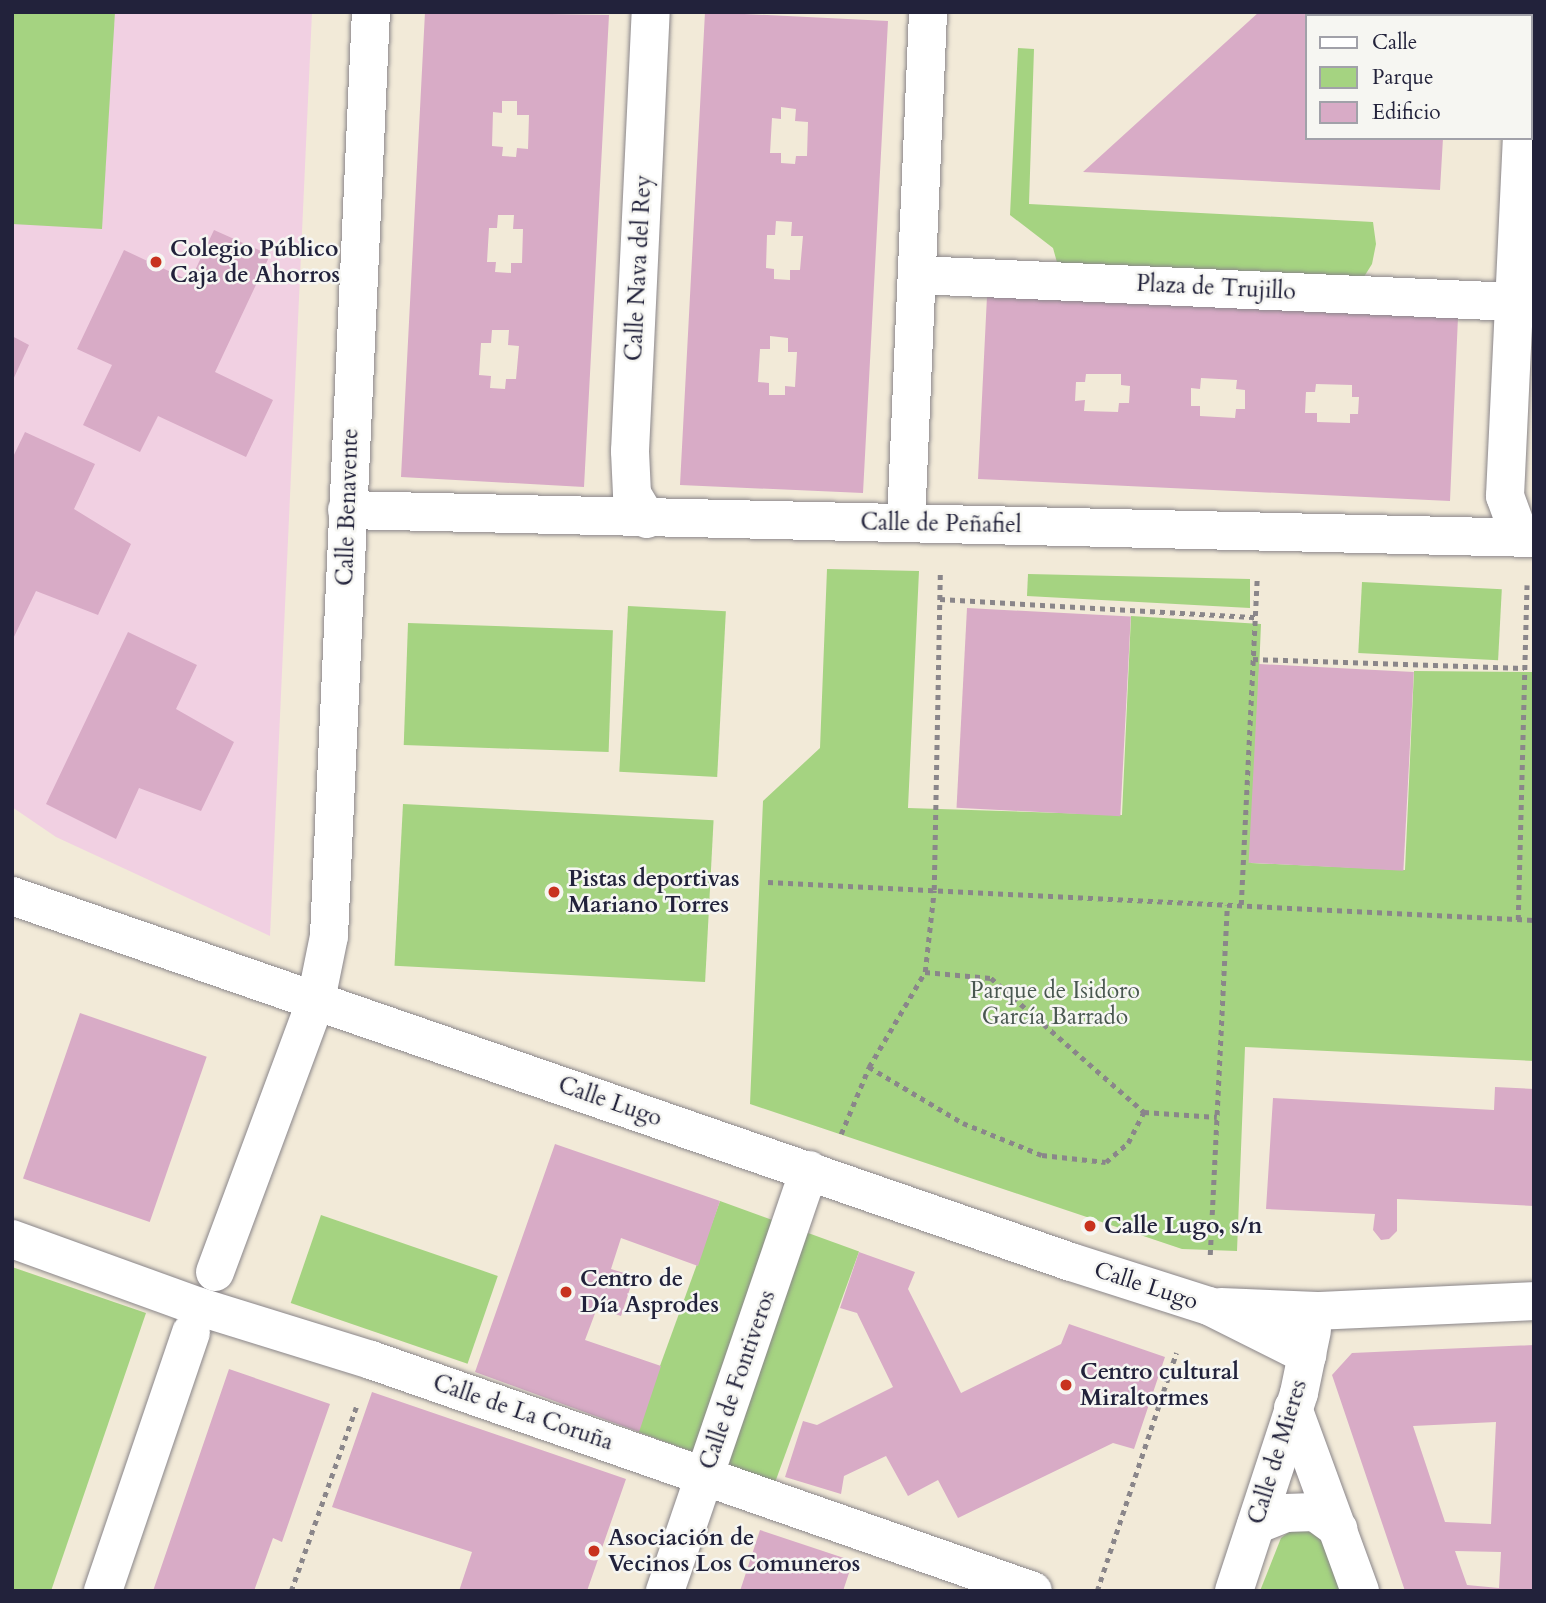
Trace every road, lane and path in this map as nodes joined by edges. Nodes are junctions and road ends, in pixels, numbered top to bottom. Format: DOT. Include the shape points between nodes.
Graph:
graph roads {
  1 [pos="371,12"];
  2 [pos="651,12"];
  3 [pos="928,12"];
  4 [pos="1522,140"];
  5 [pos="916,275"];
  6 [pos="1515,302"];
  7 [pos="347,510"];
  8 [pos="647,519"];
  9 [pos="906,523"];
  10 [pos="1527,538"];
  11 [pos="940,565"];
  12 [pos="1257,572"];
  13 [pos="1527,579"];
  14 [pos="940,599"];
  15 [pos="1526,615"];
  16 [pos="1534,616"];
  17 [pos="1256,617"];
  18 [pos="1253,659"];
  19 [pos="1524,668"];
  20 [pos="768,883"];
  21 [pos="934,890"];
  22 [pos="12,896"];
  23 [pos="1227,905"];
  24 [pos="1241,905"];
  25 [pos="1518,920"];
  26 [pos="1534,920"];
  27 [pos="925,972"];
  28 [pos="316,1000"];
  29 [pos="869,1067"];
  30 [pos="1144,1112"];
  31 [pos="1217,1117"];
  32 [pos="839,1145"];
  33 [pos="809,1170"];
  34 [pos="12,1239"];
  35 [pos="1210,1263"];
  36 [pos="215,1272"];
  37 [pos="1534,1301"];
  38 [pos="1209,1306"];
  39 [pos="1317,1311"];
  40 [pos="191,1333"];
  41 [pos="1176,1353"];
  42 [pos="1307,1355"];
  43 [pos="371,1360"];
  44 [pos="1293,1408"];
  45 [pos="701,1490"];
  46 [pos="1256,1525"];
  47 [pos="1338,1529"];
  48 [pos="103,1591"];
  49 [pos="291,1591"];
  50 [pos="665,1591"];
  51 [pos="1033,1591"];
  52 [pos="1097,1591"];
  53 [pos="1234,1591"];
  54 [pos="1360,1591"];
  1 -- 7 [label="street, Calle Benavente"];
  2 -- 8 [label="street, Calle Nava del Rey" via="631,451 632,494"];
  3 -- 5 [label="street"];
  4 -- 6 [label="street"];
  5 -- 6 [label="street, Plaza de Trujillo"];
  5 -- 9 [label="street"];
  6 -- 10 [label="street" via="1505,496"];
  7 -- 8 [label="street, Calle de Peñafiel"];
  7 -- 28 [label="street, Calle Benavente" via="329,936"];
  8 -- 9 [label="street, Calle de Peñafiel"];
  9 -- 10 [label="street, Calle de Peñafiel"];
  11 -- 14 [label="path"];
  12 -- 17 [label="path"];
  13 -- 15 [label="path"];
  14 -- 17 [label="path"];
  14 -- 21 [label="path"];
  15 -- 16 [label="path"];
  15 -- 19 [label="path"];
  17 -- 18 [label="path"];
  18 -- 19 [label="path"];
  18 -- 24 [label="path"];
  19 -- 25 [label="path"];
  20 -- 21 [label="path"];
  21 -- 23 [label="path"];
  21 -- 27 [label="path"];
  22 -- 28 [label="street, Calle Lugo"];
  23 -- 24 [label="path"];
  23 -- 31 [label="path"];
  24 -- 25 [label="path"];
  25 -- 26 [label="path"];
  27 -- 29 [label="path"];
  27 -- 30 [label="path" via="990,978"];
  28 -- 33 [label="street, Calle Lugo"];
  28 -- 36 [label="street, Calle Benavente"];
  29 -- 30 [label="path" via="963,1123 1042,1155 1106,1162 1128,1143"];
  29 -- 32 [label="path"];
  30 -- 31 [label="path"];
  31 -- 35 [label="path"];
  33 -- 38 [label="street, Calle Lugo"];
  33 -- 45 [label="street, Calle de Fontiveros"];
  34 -- 43 [label="street, Calle de La Coruña" via="200,1307"];
  37 -- 39 [label="street, Calle Lugo"];
  38 -- 39 [label="street, Calle Lugo"];
  38 -- 42 [label="street, Calle Lugo"];
  39 -- 42 [label="street, Calle de Mieres"];
  40 -- 48 [label="street"];
  41 -- 52 [label="path"];
  42 -- 44 [label="street, Calle de Mieres"];
  43 -- 45 [label="street, Calle de La Coruña"];
  43 -- 49 [label="path"];
  44 -- 46 [label="street, Calle de Mieres"];
  44 -- 47 [label="street"];
  45 -- 50 [label="street, Calle de Fontiveros"];
  45 -- 51 [label="street, Calle de La Coruña"];
  46 -- 47 [label="street" via="1285,1513 1315,1511"];
  46 -- 53 [label="street, Calle de Mieres"];
  47 -- 54 [label="street"];
}
